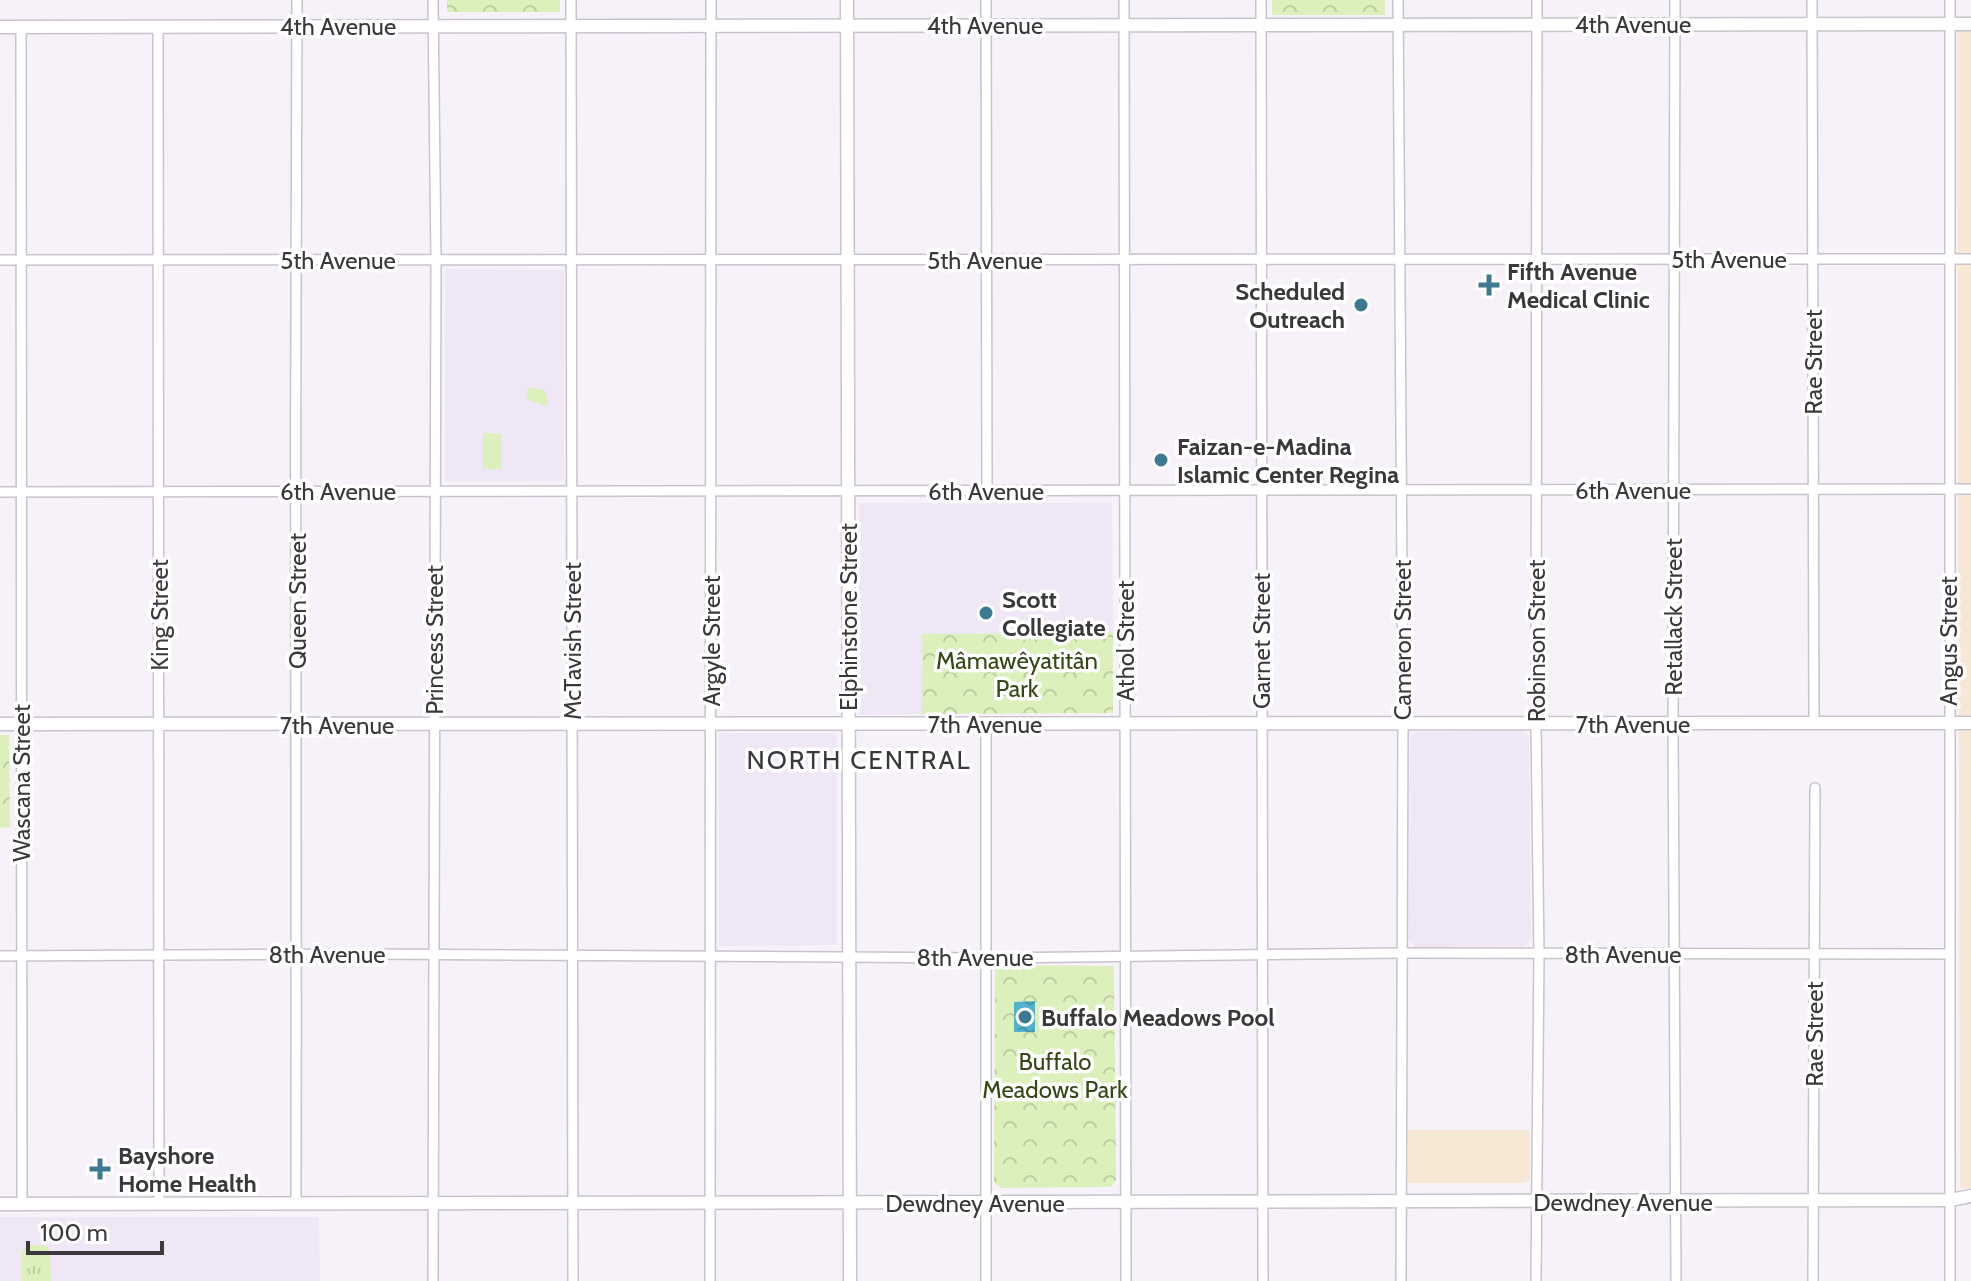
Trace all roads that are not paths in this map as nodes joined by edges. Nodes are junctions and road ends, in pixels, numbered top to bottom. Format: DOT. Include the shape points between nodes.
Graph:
graph roads {
  1 [pos="297,0"];
  2 [pos="433,0"];
  3 [pos="571,0"];
  4 [pos="711,0"];
  5 [pos="847,0"];
  6 [pos="986,0"];
  7 [pos="1124,0"];
  8 [pos="1261,0"];
  9 [pos="1398,0"];
  10 [pos="1537,0"];
  11 [pos="1675,0"];
  12 [pos="1812,0"];
  13 [pos="1950,0"];
  14 [pos="1398,24"];
  15 [pos="1537,24"];
  16 [pos="1675,24"];
  17 [pos="1812,24"];
  18 [pos="1950,24"];
  19 [pos="1971,24"];
  20 [pos="711,25"];
  21 [pos="847,25"];
  22 [pos="986,25"];
  23 [pos="1124,25"];
  24 [pos="1261,25"];
  25 [pos="158,26"];
  26 [pos="297,26"];
  27 [pos="432,26"];
  28 [pos="571,26"];
  29 [pos="0,27"];
  30 [pos="21,27"];
  31 [pos="1124,259"];
  32 [pos="1538,259"];
  33 [pos="1812,259"];
  34 [pos="1948,259"];
  35 [pos="1971,259"];
  36 [pos="0,260"];
  37 [pos="20,260"];
  38 [pos="160,260"];
  39 [pos="294,260"];
  40 [pos="571,260"];
  41 [pos="711,260"];
  42 [pos="986,260"];
  43 [pos="1260,260"];
  44 [pos="1399,260"];
  45 [pos="1674,260"];
  46 [pos="436,261"];
  47 [pos="848,261"];
  48 [pos="1949,489"];
  49 [pos="1971,489"];
  50 [pos="987,490"];
  51 [pos="1125,490"];
  52 [pos="1260,490"];
  53 [pos="1401,490"];
  54 [pos="1537,490"];
  55 [pos="1674,490"];
  56 [pos="1813,490"];
  57 [pos="159,491"];
  58 [pos="297,491"];
  59 [pos="435,491"];
  60 [pos="572,491"];
  61 [pos="711,491"];
  62 [pos="848,491"];
  63 [pos="0,492"];
  64 [pos="19,492"];
  65 [pos="1125,723"];
  66 [pos="1261,723"];
  67 [pos="1403,723"];
  68 [pos="1814,723"];
  69 [pos="1948,723"];
  70 [pos="1971,723"];
  71 [pos="0,724"];
  72 [pos="158,724"];
  73 [pos="711,724"];
  74 [pos="847,724"];
  75 [pos="986,724"];
  76 [pos="1536,724"];
  77 [pos="1673,724"];
  78 [pos="297,725"];
  79 [pos="434,725"];
  80 [pos="572,725"];
  81 [pos="21,726"];
  82 [pos="1815,788"];
  83 [pos="1401,953"];
  84 [pos="434,954"];
  85 [pos="1539,954"];
  86 [pos="1674,954"];
  87 [pos="1814,954"];
  88 [pos="1950,954"];
  89 [pos="160,955"];
  90 [pos="296,955"];
  91 [pos="574,955"];
  92 [pos="1262,955"];
  93 [pos="0,956"];
  94 [pos="21,956"];
  95 [pos="711,956"];
  96 [pos="1125,956"];
  97 [pos="849,957"];
  98 [pos="987,958"];
  99 [pos="1971,1196"];
  100 [pos="1950,1200"];
  101 [pos="1676,1201"];
  102 [pos="1813,1201"];
  103 [pos="1401,1202"];
  104 [pos="1536,1202"];
  105 [pos="159,1203"];
  106 [pos="296,1203"];
  107 [pos="434,1203"];
  108 [pos="572,1203"];
  109 [pos="711,1203"];
  110 [pos="850,1203"];
  111 [pos="1263,1203"];
  112 [pos="0,1204"];
  113 [pos="22,1204"];
  114 [pos="986,1204"];
  115 [pos="1124,1204"];
  116 [pos="1971,1207"];
  117 [pos="433,1281"];
  118 [pos="573,1281"];
  119 [pos="710,1281"];
  120 [pos="850,1281"];
  121 [pos="986,1281"];
  122 [pos="1126,1281"];
  123 [pos="1263,1281"];
  124 [pos="1401,1281"];
  125 [pos="1536,1281"];
  126 [pos="1676,1281"];
  127 [pos="1813,1281"];
  128 [pos="1950,1281"];
  1 -- 26 [label="street, Queen Street"];
  2 -- 27 [label="street, Princess Street"];
  3 -- 28 [label="street, McTavish Street"];
  4 -- 20 [label="street, Argyle Street"];
  5 -- 21 [label="street, Elphinstone Street"];
  6 -- 22 [label="street"];
  7 -- 23 [label="street, Athol Street"];
  8 -- 24 [label="street, Garnet Street"];
  9 -- 14 [label="street, Cameron Street"];
  10 -- 15 [label="street, Robinson Street"];
  11 -- 16 [label="street, Retallack Street"];
  12 -- 17 [label="street, Rae Street"];
  13 -- 18 [label="street, Angus Street"];
  14 -- 15 [label="street, 4th Avenue"];
  14 -- 24 [label="street, 4th Avenue"];
  14 -- 44 [label="street, Cameron Street"];
  15 -- 16 [label="street, 4th Avenue"];
  15 -- 32 [label="street, Robinson Street"];
  16 -- 17 [label="street, 4th Avenue"];
  16 -- 45 [label="street, Retallack Street"];
  17 -- 18 [label="street, 4th Avenue"];
  17 -- 33 [label="street, Rae Street"];
  18 -- 19 [label="street, 4th Avenue"];
  18 -- 34 [label="street, Angus Street"];
  20 -- 21 [label="street, 4th Avenue"];
  20 -- 28 [label="street, 4th Avenue"];
  20 -- 41 [label="street, Argyle Street"];
  21 -- 22 [label="street, 4th Avenue"];
  21 -- 47 [label="street, Elphinstone Street"];
  22 -- 23 [label="street, 4th Avenue"];
  22 -- 42 [label="street"];
  23 -- 24 [label="street, 4th Avenue"];
  23 -- 31 [label="street, Athol Street"];
  24 -- 43 [label="street, Garnet Street"];
  25 -- 26 [label="street, 4th Avenue"];
  25 -- 30 [label="street, 4th Avenue"];
  25 -- 38 [label="street, King Street"];
  26 -- 27 [label="street, 4th Avenue"];
  26 -- 39 [label="street, Queen Street"];
  27 -- 28 [label="street, 4th Avenue"];
  27 -- 46 [label="street, Princess Street"];
  28 -- 40 [label="street, McTavish Street"];
  29 -- 30 [label="street, 4th Avenue"];
  30 -- 37 [label="street, Wascana Street"];
  31 -- 42 [label="street, 5th Avenue"];
  31 -- 43 [label="street, 5th Avenue"];
  31 -- 51 [label="street, Athol Street"];
  32 -- 44 [label="street, 5th Avenue"];
  32 -- 45 [label="street, 5th Avenue"];
  32 -- 54 [label="street, Robinson Street"];
  33 -- 34 [label="street, 5th Avenue"];
  33 -- 45 [label="street, 5th Avenue"];
  33 -- 56 [label="street, Rae Street"];
  34 -- 35 [label="street, 5th Avenue"];
  34 -- 48 [label="street, Angus Street"];
  36 -- 37 [label="street, 5th Avenue"];
  37 -- 38 [label="street, 5th Avenue"];
  37 -- 64 [label="street, Wascana Street"];
  38 -- 39 [label="street, 5th Avenue"];
  38 -- 57 [label="street, King Street"];
  39 -- 46 [label="street, 5th Avenue"];
  39 -- 58 [label="street, Queen Street"];
  40 -- 41 [label="street, 5th Avenue"];
  40 -- 46 [label="street, 5th Avenue"];
  40 -- 60 [label="street, McTavish Street"];
  41 -- 47 [label="street, 5th Avenue"];
  41 -- 61 [label="street, Argyle Street"];
  42 -- 47 [label="street, 5th Avenue"];
  42 -- 50 [label="street"];
  43 -- 44 [label="street, 5th Avenue"];
  43 -- 52 [label="street, Garnet Street"];
  44 -- 53 [label="street, Cameron Street"];
  45 -- 55 [label="street, Retallack Street"];
  46 -- 59 [label="street, Princess Street"];
  47 -- 62 [label="street, Elphinstone Street"];
  48 -- 49 [label="street, 6th Avenue"];
  48 -- 56 [label="street, 6th Avenue"];
  48 -- 69 [label="street, Angus Street"];
  50 -- 51 [label="street, 6th Avenue"];
  50 -- 62 [label="street, 6th Avenue"];
  51 -- 52 [label="street, 6th Avenue"];
  51 -- 65 [label="street, Athol Street"];
  52 -- 53 [label="street, 6th Avenue"];
  52 -- 66 [label="street, Garnet Street"];
  53 -- 54 [label="street, 6th Avenue"];
  53 -- 67 [label="street, Cameron Street"];
  54 -- 55 [label="street, 6th Avenue"];
  54 -- 76 [label="street, Robinson Street"];
  55 -- 56 [label="street, 6th Avenue"];
  55 -- 77 [label="street, Retallack Street"];
  56 -- 68 [label="street, Rae Street"];
  57 -- 58 [label="street, 6th Avenue"];
  57 -- 64 [label="street, 6th Avenue"];
  57 -- 72 [label="street, King Street"];
  58 -- 59 [label="street, 6th Avenue"];
  58 -- 78 [label="street, Queen Street"];
  59 -- 60 [label="street, 6th Avenue"];
  59 -- 79 [label="street, Princess Street"];
  60 -- 61 [label="street, 6th Avenue"];
  60 -- 80 [label="street, McTavish Street"];
  61 -- 62 [label="street, 6th Avenue"];
  61 -- 73 [label="street, Argyle Street"];
  62 -- 74 [label="street, Elphinstone Street"];
  63 -- 64 [label="street, 6th Avenue"];
  64 -- 81 [label="street, Wascana Street"];
  65 -- 66 [label="street, 7th Avenue"];
  65 -- 75 [label="street, 7th Avenue"];
  65 -- 96 [label="street, Athol Street"];
  66 -- 67 [label="street, 7th Avenue"];
  66 -- 92 [label="street, Garnet Street"];
  67 -- 76 [label="street, 7th Avenue"];
  67 -- 83 [label="street, Cameron Street"];
  68 -- 69 [label="street, 7th Avenue"];
  68 -- 77 [label="street, 7th Avenue"];
  69 -- 70 [label="street, 7th Avenue"];
  69 -- 88 [label="street, Angus Street"];
  71 -- 81 [label="street, 7th Avenue"];
  72 -- 78 [label="street, 7th Avenue"];
  72 -- 81 [label="street, 7th Avenue"];
  72 -- 89 [label="street, King Street"];
  73 -- 74 [label="street, 7th Avenue"];
  73 -- 80 [label="street, 7th Avenue"];
  73 -- 95 [label="street, Argyle Street"];
  74 -- 75 [label="street, 7th Avenue"];
  74 -- 97 [label="street, Elphinstone Street"];
  75 -- 98 [label="street"];
  76 -- 77 [label="street, 7th Avenue"];
  76 -- 85 [label="street, Robinson Street"];
  77 -- 86 [label="street, Retallack Street"];
  78 -- 79 [label="street, 7th Avenue"];
  78 -- 90 [label="street, Queen Street"];
  79 -- 80 [label="street, 7th Avenue"];
  79 -- 84 [label="street, Princess Street"];
  80 -- 91 [label="street, McTavish Street"];
  81 -- 94 [label="street, Wascana Street"];
  82 -- 87 [label="street, Rae Street"];
  83 -- 85 [label="street, 8th Avenue"];
  83 -- 92 [label="street, 8th Avenue"];
  83 -- 103 [label="street, Cameron Street"];
  84 -- 90 [label="street, 8th Avenue"];
  84 -- 91 [label="street, 8th Avenue"];
  84 -- 107 [label="street, Princess Street"];
  85 -- 86 [label="street, 8th Avenue"];
  85 -- 104 [label="street, Robinson Street"];
  86 -- 87 [label="street, 8th Avenue"];
  86 -- 101 [label="street, Retallack Street"];
  87 -- 88 [label="street, 8th Avenue"];
  87 -- 102 [label="street, Rae Street"];
  88 -- 100 [label="street, Angus Street"];
  89 -- 90 [label="street, 8th Avenue"];
  89 -- 94 [label="street, 8th Avenue"];
  89 -- 105 [label="street, King Street"];
  90 -- 106 [label="street, Queen Street"];
  91 -- 95 [label="street, 8th Avenue"];
  91 -- 108 [label="street, McTavish Street"];
  92 -- 96 [label="street, 8th Avenue"];
  92 -- 111 [label="street, Garnet Street"];
  93 -- 94 [label="street, 8th Avenue"];
  94 -- 113 [label="street, Wascana Street"];
  95 -- 97 [label="street, 8th Avenue"];
  95 -- 109 [label="street, Argyle Street"];
  96 -- 98 [label="street, 8th Avenue"];
  96 -- 115 [label="street, Athol Street"];
  97 -- 98 [label="street, 8th Avenue"];
  97 -- 110 [label="street, Elphinstone Street"];
  98 -- 114 [label="street"];
  99 -- 100 [label="street, Dewdney Avenue"];
  100 -- 102 [label="street, Dewdney Avenue"];
  100 -- 116 [label="street, Dewdney Avenue"];
  100 -- 128 [label="street, Angus Street"];
  101 -- 102 [label="street, Dewdney Avenue"];
  101 -- 104 [label="street, Dewdney Avenue"];
  101 -- 126 [label="street, Retallack Street"];
  102 -- 127 [label="street, Rae Street"];
  103 -- 104 [label="street, Dewdney Avenue"];
  103 -- 111 [label="street, Dewdney Avenue"];
  103 -- 124 [label="street, Cameron Street"];
  104 -- 125 [label="street, Robinson Street"];
  105 -- 106 [label="street, Dewdney Avenue"];
  105 -- 113 [label="street, Dewdney Avenue"];
  106 -- 107 [label="street, Dewdney Avenue"];
  107 -- 108 [label="street, Dewdney Avenue"];
  107 -- 117 [label="street, Princess Street"];
  108 -- 109 [label="street, Dewdney Avenue"];
  108 -- 118 [label="street, McTavish Street"];
  109 -- 110 [label="street, Dewdney Avenue"];
  109 -- 119 [label="street, Argyle Street"];
  110 -- 114 [label="street, Dewdney Avenue"];
  110 -- 120 [label="street, Elphinstone Street"];
  111 -- 115 [label="street, Dewdney Avenue"];
  111 -- 123 [label="street, Garnet Street"];
  112 -- 113 [label="street, Dewdney Avenue"];
  114 -- 115 [label="street, Dewdney Avenue"];
  114 -- 121 [label="street"];
  115 -- 122 [label="street, Athol Street"];
}
